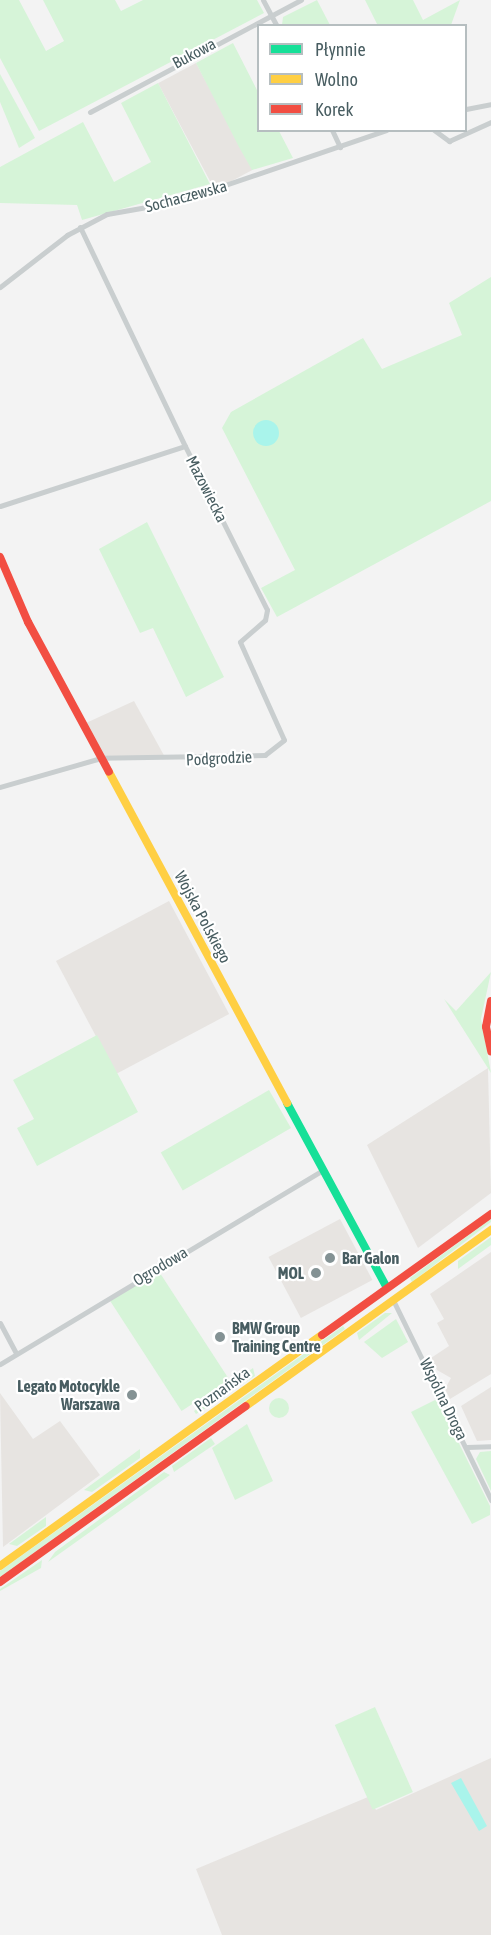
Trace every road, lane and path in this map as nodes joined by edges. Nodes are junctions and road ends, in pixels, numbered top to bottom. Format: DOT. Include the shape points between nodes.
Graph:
graph roads {
  1 [pos="263,0"];
  2 [pos="302,0"];
  3 [pos="272,16"];
  4 [pos="276,24"];
  5 [pos="491,104"];
  6 [pos="467,109"];
  7 [pos="90,112"];
  8 [pos="491,122"];
  9 [pos="333,132"];
  10 [pos="381,132"];
  11 [pos="437,132"];
  12 [pos="340,147"];
  13 [pos="80,227"];
  14 [pos="0,287"];
  15 [pos="185,446"];
  16 [pos="0,506"];
  17 [pos="0,557"];
  18 [pos="267,610"];
  19 [pos="101,758"];
  20 [pos="0,787"];
  21 [pos="491,1001"];
  22 [pos="491,1051"];
  23 [pos="321,1171"];
  24 [pos="491,1214"];
  25 [pos="491,1230"];
  26 [pos="387,1288"];
  27 [pos="393,1300"];
  28 [pos="0,1323"];
  29 [pos="16,1353"];
  30 [pos="0,1364"];
  31 [pos="491,1446"];
  32 [pos="466,1447"];
  33 [pos="491,1500"];
  34 [pos="0,1566"];
  35 [pos="0,1582"];
  1 -- 3 [label="street"];
  2 -- 3 [label="street, Bukowa"];
  3 -- 4 [label="street"];
  3 -- 7 [label="street, Bukowa"];
  5 -- 6 [label="street"];
  8 -- 11 [label="street" via="449,141"];
  9 -- 12 [label="street"];
  10 -- 12 [label="street, Sochaczewska"];
  12 -- 13 [label="street, Sochaczewska" via="175,202 106,214"];
  13 -- 14 [label="street, Sochaczewska"];
  13 -- 15 [label="street"];
  15 -- 16 [label="street, Mazowiecka"];
  15 -- 18 [label="street, Mazowiecka"];
  17 -- 19 [label="main road, Wojska Polskiego"];
  18 -- 19 [label="street, Podgrodzie" via="265,620 240,642 282,731 279,747 265,755 242,758"];
  19 -- 20 [label="street, Podgrodzie"];
  19 -- 23 [label="main road, Wojska Polskiego"];
  21 -- 22 [label="main road" via="486,1027"];
  23 -- 26 [label="main road, Wojska Polskiego"];
  23 -- 29 [label="street, Ogrodowa"];
  24 -- 26 [label="main road, Poznańska"];
  25 -- 27 [label="main road, Poznańska"];
  26 -- 34 [label="main road, Poznańska"];
  27 -- 32 [label="street, Wspólna Droga"];
  27 -- 35 [label="main road, Poznańska"];
  28 -- 29 [label="street"];
  29 -- 30 [label="street, Ogrodowa"];
  31 -- 32 [label="street"];
  32 -- 33 [label="street, Wspólna Droga"];
}
